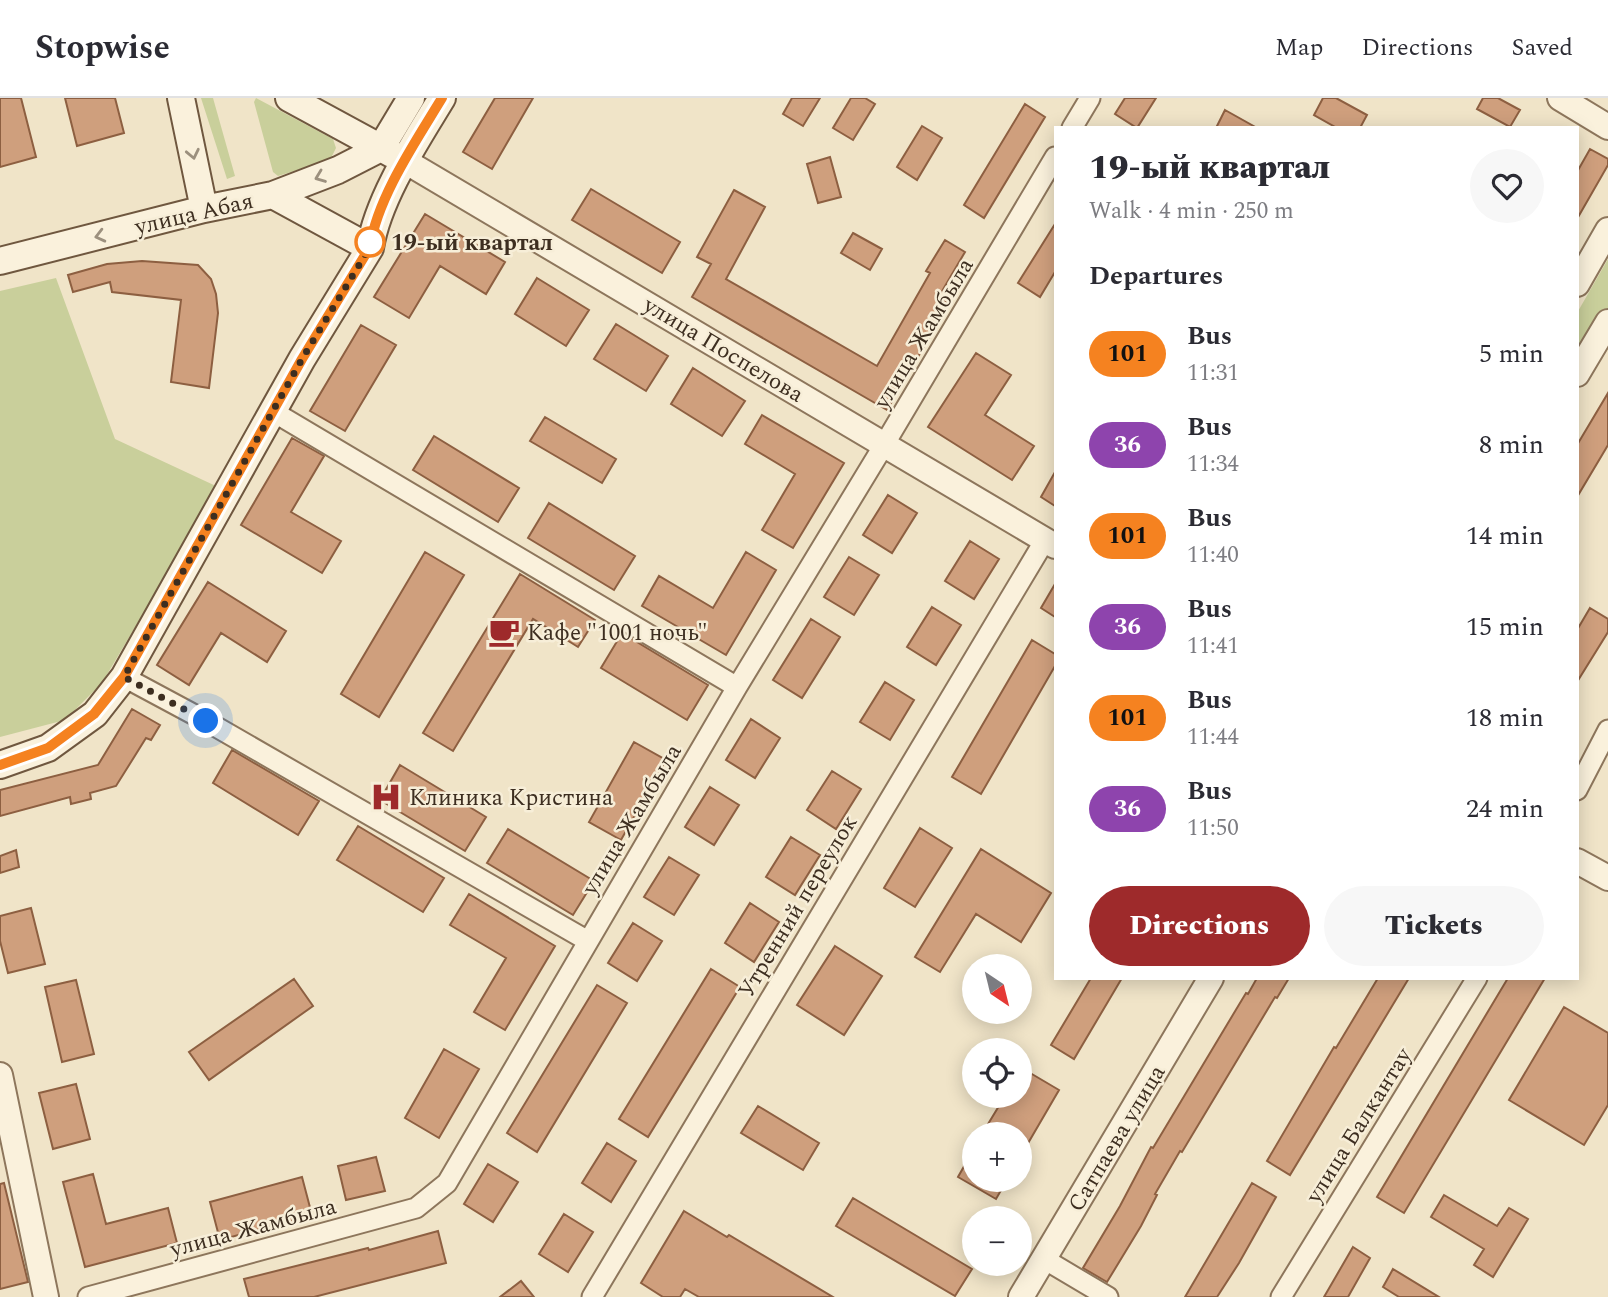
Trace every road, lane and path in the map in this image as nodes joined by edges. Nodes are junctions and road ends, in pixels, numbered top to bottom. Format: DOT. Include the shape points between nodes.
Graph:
graph roads {
  1 [pos="181,98"];
  2 [pos="289,98"];
  3 [pos="411,98"];
  4 [pos="442,98"];
  5 [pos="1090,98"];
  6 [pos="1560,98"];
  7 [pos="1073,126"];
  8 [pos="1608,127"];
  9 [pos="393,154"];
  10 [pos="1054,160"];
  11 [pos="1050,178"];
  12 [pos="273,195"];
  13 [pos="204,209"];
  14 [pos="1608,230"];
  15 [pos="370,247"];
  16 [pos="0,261"];
  17 [pos="1579,281"];
  18 [pos="1608,322"];
  19 [pos="1579,371"];
  20 [pos="272,411"];
  21 [pos="884,445"];
  22 [pos="1050,543"];
  23 [pos="124,677"];
  24 [pos="737,687"];
  25 [pos="1608,730"];
  26 [pos="0,765"];
  27 [pos="1579,786"];
  28 [pos="1579,862"];
  29 [pos="1608,877"];
  30 [pos="588,941"];
  31 [pos="1210,980"];
  32 [pos="1476,980"];
  33 [pos="0,1075"];
  34 [pos="1044,1259"];
  35 [pos="46,1297"];
  36 [pos="89,1297"];
  37 [pos="592,1297"];
  38 [pos="1021,1297"];
  39 [pos="1108,1297"];
  40 [pos="1282,1297"];
  1 -- 13 [label="main road, one-way"];
  2 -- 9 [label="main road"];
  3 -- 9 [label="main road"];
  4 -- 9 [label="main road"];
  5 -- 7 [label="street"];
  6 -- 8 [label="street"];
  9 -- 12 [label="main road, улица Абая, one-way"];
  9 -- 15 [label="main road"];
  9 -- 21 [label="street, улица Поспелова"];
  10 -- 11 [label="street, улица Жамбыла"];
  11 -- 21 [label="street, улица Жамбыла"];
  12 -- 13 [label="main road, улица Абая"];
  12 -- 15 [label="main road"];
  13 -- 16 [label="main road, улица Абая, one-way"];
  14 -- 17 [label="street"];
  15 -- 20 [label="main road"];
  18 -- 19 [label="street"];
  20 -- 23 [label="main road"];
  20 -- 24 [label="street"];
  21 -- 22 [label="street, улица Поспелова"];
  21 -- 24 [label="street, улица Жамбыла"];
  22 -- 37 [label="street, Утренний переулок"];
  23 -- 26 [label="main road" via="94,714 48,748"];
  23 -- 30 [label="street"];
  24 -- 30 [label="street, улица Жамбыла"];
  25 -- 27 [label="street"];
  28 -- 29 [label="street"];
  30 -- 36 [label="street, улица Жамбыла" via="447,1183 416,1208"];
  31 -- 34 [label="street, Сатпаева улица"];
  32 -- 40 [label="street, улица Балкантау"];
  33 -- 35 [label="street"];
  34 -- 38 [label="street, Сатпаева улица"];
  34 -- 39 [label="street"];
}
